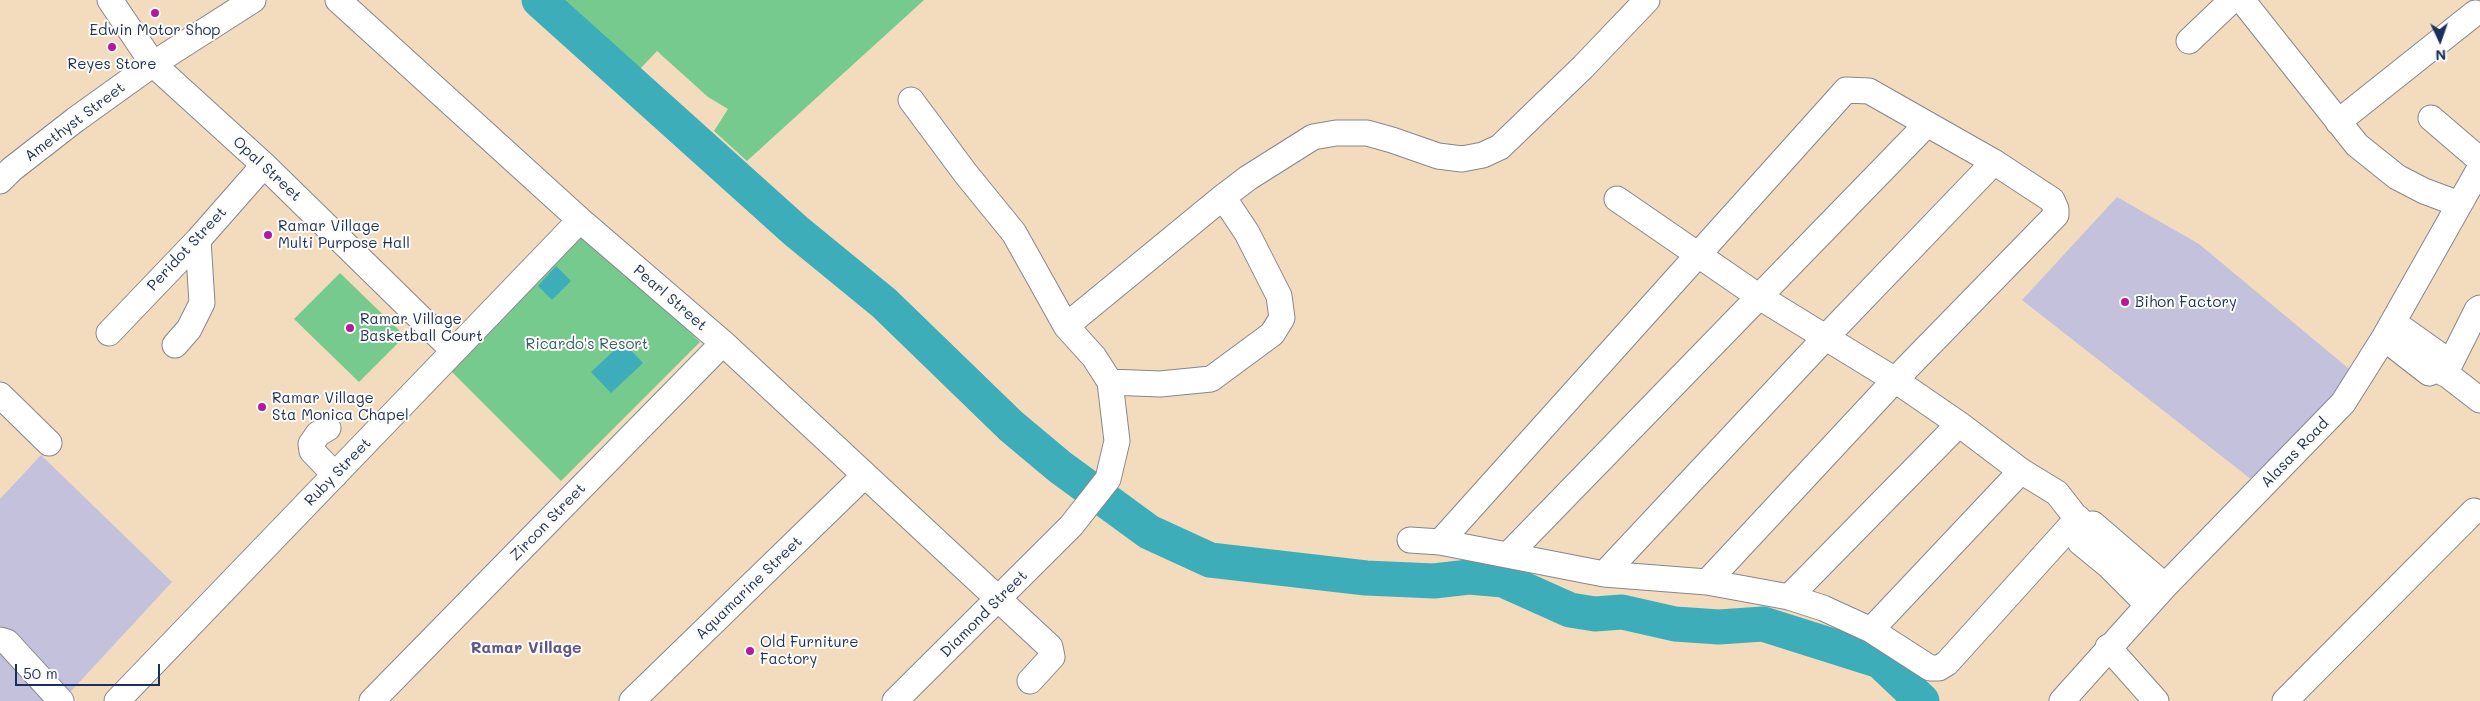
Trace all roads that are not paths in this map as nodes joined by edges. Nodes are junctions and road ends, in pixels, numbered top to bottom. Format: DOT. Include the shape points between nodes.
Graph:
graph roads {
  1 [pos="110,0"];
  2 [pos="253,0"];
  3 [pos="338,0"];
  4 [pos="1647,0"];
  5 [pos="2232,0"];
  6 [pos="2242,0"];
  7 [pos="2475,13"];
  8 [pos="2189,41"];
  9 [pos="153,64"];
  10 [pos="911,100"];
  11 [pos="2431,118"];
  12 [pos="2338,122"];
  13 [pos="1927,124"];
  14 [pos="2480,160"];
  15 [pos="1994,162"];
  16 [pos="264,164"];
  17 [pos="4,167"];
  18 [pos="2480,168"];
  19 [pos="1223,197"];
  20 [pos="1617,199"];
  21 [pos="2459,204"];
  22 [pos="580,220"];
  23 [pos="198,240"];
  24 [pos="1698,254"];
  25 [pos="1758,296"];
  26 [pos="2480,308"];
  27 [pos="1066,326"];
  28 [pos="2388,330"];
  29 [pos="110,332"];
  30 [pos="1826,337"];
  31 [pos="723,344"];
  32 [pos="174,345"];
  33 [pos="454,352"];
  34 [pos="2443,371"];
  35 [pos="1894,380"];
  36 [pos="1110,382"];
  37 [pos="0,395"];
  38 [pos="2480,400"];
  39 [pos="1959,424"];
  40 [pos="328,428"];
  41 [pos="49,442"];
  42 [pos="2021,471"];
  43 [pos="865,475"];
  44 [pos="335,476"];
  45 [pos="2474,511"];
  46 [pos="2080,521"];
  47 [pos="1410,540"];
  48 [pos="1440,542"];
  49 [pos="1508,555"];
  50 [pos="1604,574"];
  51 [pos="1707,582"];
  52 [pos="2165,586"];
  53 [pos="1789,596"];
  54 [pos="1000,599"];
  55 [pos="2148,605"];
  56 [pos="1871,630"];
  57 [pos="0,640"];
  58 [pos="2108,647"];
  59 [pos="1030,681"];
  60 [pos="61,701"];
  61 [pos="117,701"];
  62 [pos="372,701"];
  63 [pos="632,701"];
  64 [pos="895,701"];
  65 [pos="2062,701"];
  66 [pos="2156,701"];
  67 [pos="2285,701"];
  1 -- 9 [label="street, Opal Street"];
  2 -- 9 [label="street, Amethyst Street"];
  3 -- 22 [label="street, Pearl Street"];
  4 -- 19 [label="street" via="1506,142 1483,155 1462,159 1438,156 1367,133 1336,133 1313,137"];
  5 -- 8 [label="street"];
  6 -- 12 [label="street"];
  7 -- 12 [label="street"];
  9 -- 16 [label="street, Opal Street"];
  9 -- 17 [label="street, Amethyst Street"];
  10 -- 27 [label="street" via="1014,233"];
  11 -- 14 [label="street"];
  12 -- 21 [label="street" via="2356,145 2397,177"];
  13 -- 15 [label="street"];
  13 -- 24 [label="street" via="1869,91 1846,90"];
  13 -- 25 [label="street"];
  15 -- 30 [label="street"];
  15 -- 35 [label="street" via="2052,200 2056,215"];
  16 -- 23 [label="street, Peridot Street"];
  16 -- 33 [label="street, Opal Street"];
  18 -- 21 [label="street, Alasas Road"];
  19 -- 27 [label="street"];
  19 -- 36 [label="street" via="1247,233 1279,296 1282,318 1272,334 1211,379 1160,384"];
  20 -- 24 [label="street"];
  21 -- 28 [label="street, Alasas Road"];
  22 -- 31 [label="street, Pearl Street"];
  22 -- 33 [label="street, Ruby Street"];
  23 -- 29 [label="street, Peridot Street"];
  23 -- 32 [label="street" via="202,303 189,329"];
  24 -- 25 [label="street"];
  24 -- 48 [label="street"];
  25 -- 30 [label="street"];
  25 -- 49 [label="street"];
  26 -- 34 [label="street"];
  27 -- 36 [label="street" via="1094,356"];
  28 -- 34 [label="street" via="2430,373"];
  28 -- 52 [label="street, Alasas Road" via="2342,403 2322,426"];
  30 -- 35 [label="street"];
  30 -- 50 [label="street"];
  31 -- 43 [label="street, Pearl Street"];
  31 -- 62 [label="street, Zircon Street"];
  33 -- 44 [label="street, Ruby Street"];
  34 -- 38 [label="street"];
  35 -- 39 [label="street"];
  35 -- 51 [label="street"];
  36 -- 54 [label="street, Diamond Street" via="1117,441 1108,479 1071,526"];
  37 -- 41 [label="street"];
  39 -- 42 [label="street"];
  39 -- 53 [label="street"];
  40 -- 44 [label="street" via="311,444 312,451"];
  42 -- 46 [label="street" via="2057,493"];
  42 -- 56 [label="street"];
  43 -- 54 [label="street, Pearl Street"];
  43 -- 63 [label="street, Aquamarine Street"];
  44 -- 61 [label="street, Ruby Street"];
  45 -- 67 [label="street"];
  46 -- 52 [label="street" via="2093,524"];
  46 -- 55 [label="street" via="2080,542"];
  46 -- 56 [label="street" via="1948,663 1939,668 1930,668"];
  47 -- 48 [label="street"];
  48 -- 49 [label="street"];
  49 -- 50 [label="street"];
  50 -- 51 [label="street"];
  51 -- 53 [label="street"];
  52 -- 55 [label="street, Alasas Road"];
  53 -- 56 [label="street"];
  54 -- 59 [label="street, Pearl Street" via="1052,650 1052,657"];
  54 -- 64 [label="street, Diamond Street"];
  55 -- 58 [label="street, Alasas Road"];
  57 -- 60 [label="street" via="7,642"];
  58 -- 65 [label="street, Alasas Road"];
  58 -- 66 [label="street"];
}
